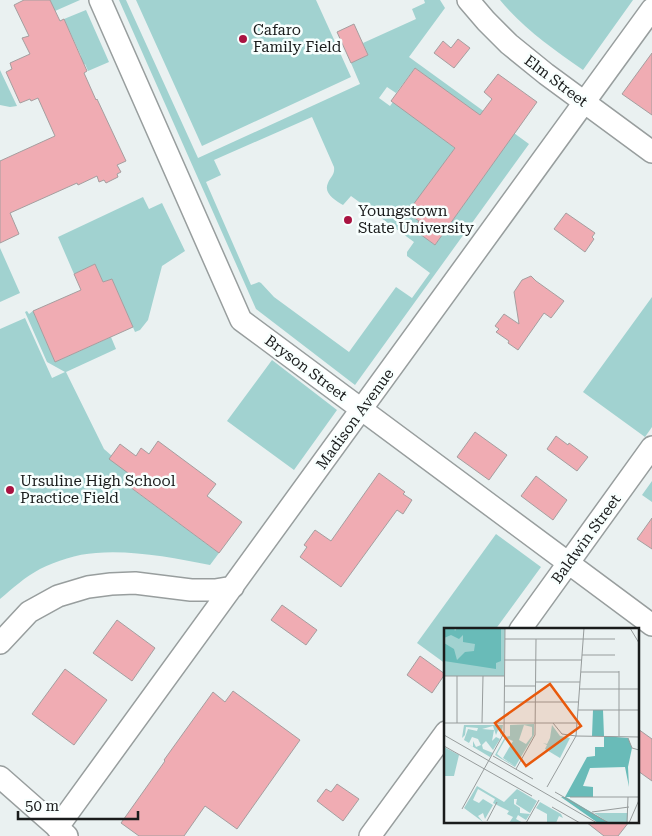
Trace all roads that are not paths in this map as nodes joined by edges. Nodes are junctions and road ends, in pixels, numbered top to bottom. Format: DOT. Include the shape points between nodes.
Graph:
graph roads {
  1 [pos="100,0"];
  2 [pos="468,0"];
  3 [pos="652,9"];
  4 [pos="584,102"];
  5 [pos="652,152"];
  6 [pos="361,410"];
  7 [pos="652,447"];
  8 [pos="568,563"];
  9 [pos="233,587"];
  10 [pos="652,625"];
  11 [pos="521,628"];
  12 [pos="0,643"];
  13 [pos="444,735"];
  14 [pos="0,777"];
  15 [pos="62,832"];
  16 [pos="370,836"];
  1 -- 6 [label="street, Bryson Street" via="241,320"];
  2 -- 4 [label="street, Elm Street" via="509,44"];
  3 -- 4 [label="street, Madison Avenue"];
  4 -- 5 [label="street, Elm Street"];
  4 -- 6 [label="street, Madison Avenue"];
  6 -- 8 [label="street, Bryson Street"];
  6 -- 9 [label="street, Madison Avenue"];
  7 -- 8 [label="street, Baldwin Street"];
  8 -- 10 [label="street, Bryson Street"];
  8 -- 11 [label="street, Baldwin Street"];
  9 -- 12 [label="street" via="191,590 127,583 88,588 58,596 29,612"];
  9 -- 15 [label="street, Madison Avenue"];
  13 -- 16 [label="street"];
  14 -- 15 [label="street"];
}
